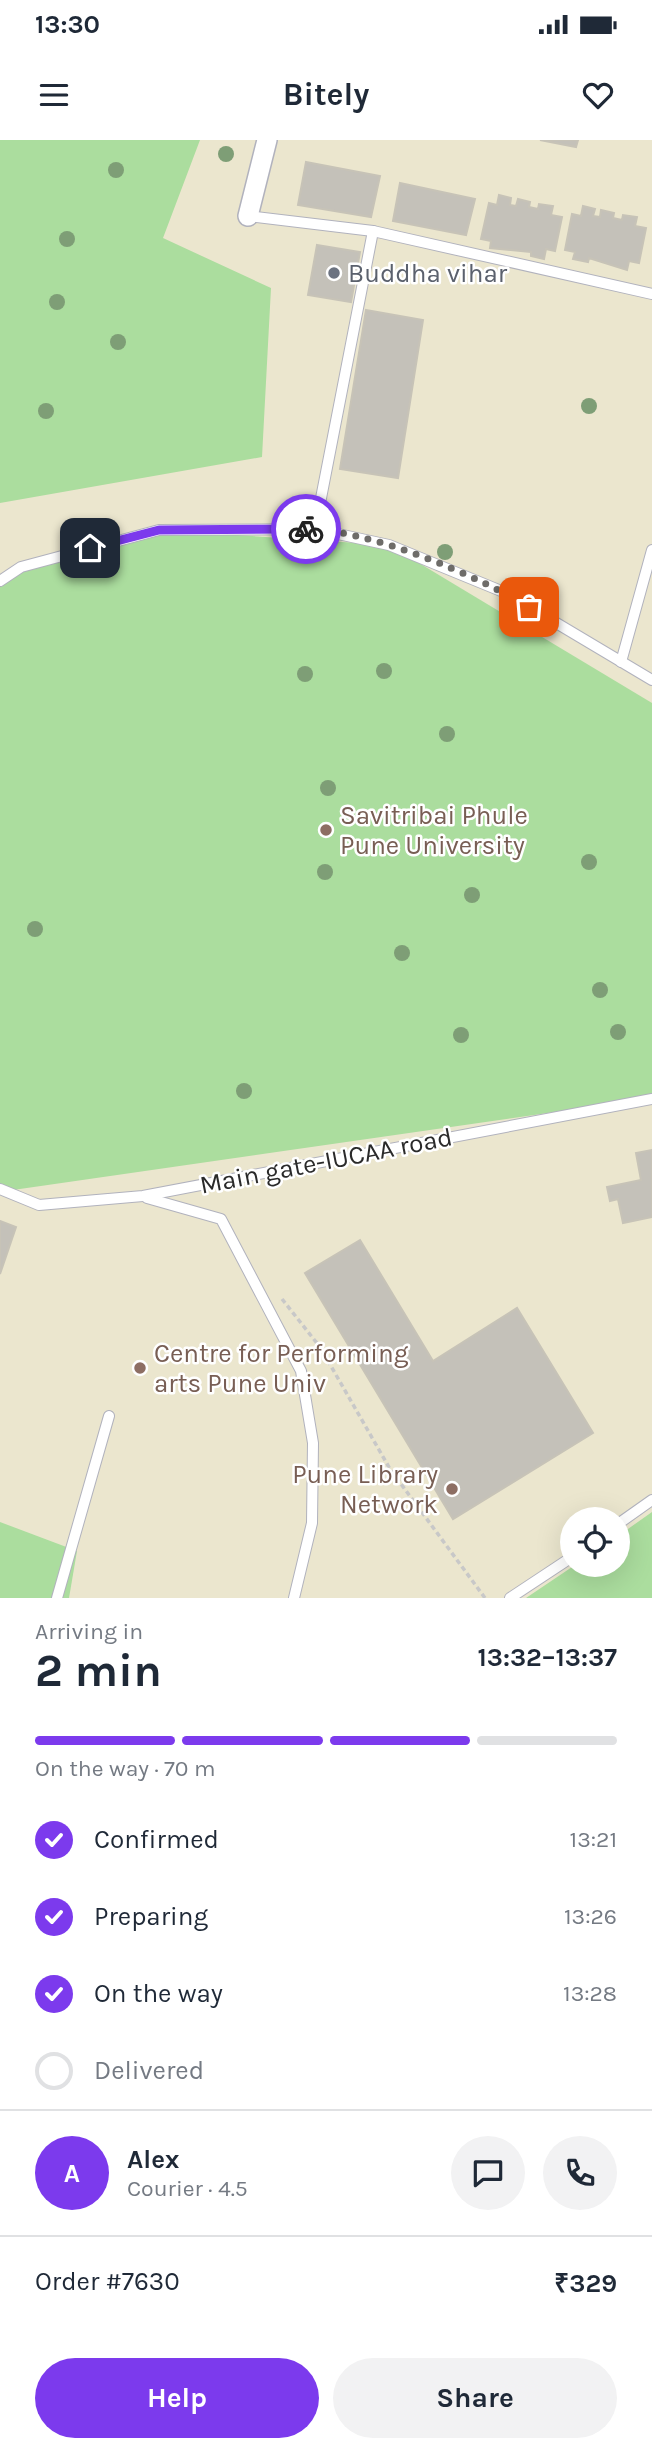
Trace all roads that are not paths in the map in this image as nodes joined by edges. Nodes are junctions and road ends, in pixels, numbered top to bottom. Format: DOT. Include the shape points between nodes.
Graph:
graph roads {
  1 [pos="267,140"];
  2 [pos="248,216"];
  3 [pos="373,231"];
  4 [pos="652,294"];
  5 [pos="315,529"];
  6 [pos="652,550"];
  7 [pos="0,581"];
  8 [pos="621,662"];
  9 [pos="652,680"];
  10 [pos="652,1098"];
  11 [pos="0,1189"];
  12 [pos="143,1196"];
  13 [pos="109,1416"];
  14 [pos="652,1500"];
  15 [pos="630,1516"];
  16 [pos="560,1565"];
  17 [pos="58,1598"];
  18 [pos="293,1598"];
  19 [pos="510,1598"];
  1 -- 2 [label="street"];
  2 -- 3 [label="lane"];
  3 -- 4 [label="lane"];
  3 -- 5 [label="lane"];
  5 -- 7 [label="lane" via="159,530 21,568"];
  5 -- 8 [label="lane" via="390,545 506,593"];
  6 -- 8 [label="lane"];
  8 -- 9 [label="lane"];
  10 -- 12 [label="lane, Main gate-IUCAA road"];
  11 -- 12 [label="lane, Main gate-IUCAA road" via="39,1205"];
  12 -- 18 [label="lane" via="221,1219 301,1371 313,1443 312,1523"];
  13 -- 17 [label="lane"];
  14 -- 15 [label="lane"];
  16 -- 19 [label="lane"];
}
